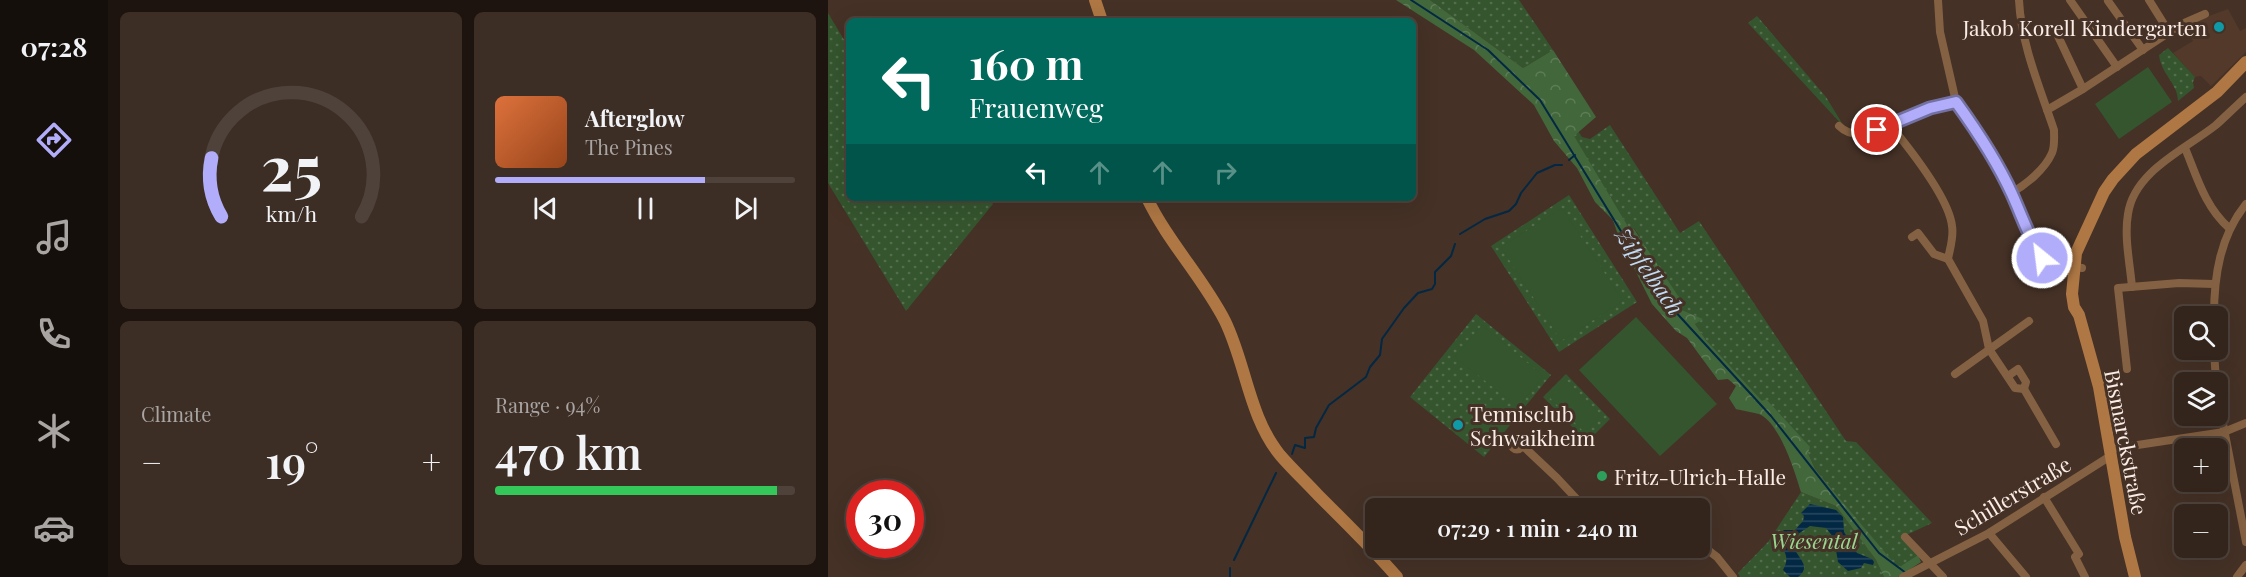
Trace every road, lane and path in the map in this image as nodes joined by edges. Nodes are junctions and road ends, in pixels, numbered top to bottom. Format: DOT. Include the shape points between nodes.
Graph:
graph roads {
  1 [pos="1095,0"];
  2 [pos="1938,0"];
  3 [pos="2019,0"];
  4 [pos="2070,0"];
  5 [pos="2149,0"];
  6 [pos="2108,1"];
  7 [pos="2205,14"];
  8 [pos="1101,18"];
  9 [pos="2169,32"];
  10 [pos="2057,34"];
  11 [pos="2143,50"];
  12 [pos="2246,63"];
  13 [pos="2117,67"];
  14 [pos="2083,89"];
  15 [pos="2246,97"];
  16 [pos="1956,102"];
  17 [pos="2047,110"];
  18 [pos="1839,126"];
  19 [pos="1891,126"];
  20 [pos="2185,148"];
  21 [pos="2011,193"];
  22 [pos="1149,201"];
  23 [pos="2246,204"];
  24 [pos="2229,228"];
  25 [pos="1912,237"];
  26 [pos="1948,259"];
  27 [pos="2078,267"];
  28 [pos="2214,284"];
  29 [pos="2132,287"];
  30 [pos="2214,306"];
  31 [pos="2029,321"];
  32 [pos="1989,349"];
  33 [pos="2127,369"];
  34 [pos="1955,374"];
  35 [pos="2246,423"];
  36 [pos="2223,426"];
  37 [pos="2224,432"];
  38 [pos="2056,444"];
  39 [pos="1523,446"];
  40 [pos="2111,452"];
  41 [pos="2044,497"];
  42 [pos="1576,498"];
  43 [pos="1989,533"];
  44 [pos="1905,537"];
  45 [pos="2246,542"];
  46 [pos="1710,552"];
  47 [pos="1930,563"];
  48 [pos="2246,565"];
  49 [pos="1397,577"];
  50 [pos="1733,577"];
  51 [pos="1903,577"];
  52 [pos="1943,577"];
  53 [pos="2025,577"];
  54 [pos="2085,577"];
  55 [pos="2135,577"];
  56 [pos="2237,577"];
  1 -- 8 [label="street"];
  2 -- 16 [label="street" via="1940,32"];
  3 -- 17 [label="street" via="2027,47"];
  4 -- 13 [label="street"];
  5 -- 9 [label="street"];
  6 -- 11 [label="street"];
  7 -- 9 [label="street"];
  9 -- 11 [label="street"];
  10 -- 14 [label="street"];
  11 -- 13 [label="street"];
  12 -- 27 [label="street, Bismarckstraße" via="2217,92 2124,166 2104,192 2076,253"];
  13 -- 14 [label="street"];
  14 -- 17 [label="street"];
  15 -- 20 [label="street"];
  16 -- 19 [label="street" via="1930,108"];
  16 -- 21 [label="street" via="1985,143"];
  17 -- 21 [label="street" via="2054,130 2051,154 2027,184"];
  18 -- 19 [label="street" via="1844,132 1864,135"];
  19 -- 26 [label="street" via="1944,202 1952,225"];
  20 -- 24 [label="street" via="2207,201"];
  20 -- 29 [label="street" via="2148,176 2131,201 2127,226"];
  21 -- 27 [label="street" via="2042,258"];
  22 -- 49 [label="street" via="1226,323 1270,440"];
  23 -- 24 [label="street"];
  24 -- 28 [label="street"];
  25 -- 26 [label="street" via="1918,232 1934,254"];
  26 -- 32 [label="street" via="1983,321"];
  27 -- 40 [label="street, Bismarckstraße" via="2079,315"];
  28 -- 29 [label="street"];
  28 -- 30 [label="street"];
  29 -- 33 [label="street" via="2118,288"];
  31 -- 32 [label="street"];
  32 -- 34 [label="street"];
  32 -- 38 [label="street" via="2017,390 2024,389"];
  35 -- 37 [label="street, Schillerstraße"];
  36 -- 37 [label="street"];
  37 -- 40 [label="street, Schillerstraße"];
  37 -- 45 [label="street"];
  39 -- 42 [label="street"];
  40 -- 41 [label="street, Schillerstraße"];
  40 -- 55 [label="street, Bismarckstraße"];
  41 -- 43 [label="street, Schillerstraße"];
  41 -- 54 [label="street" via="2079,554 2075,557"];
  43 -- 47 [label="street, Schillerstraße"];
  43 -- 53 [label="street"];
  44 -- 47 [label="street"];
  46 -- 50 [label="street"];
  47 -- 51 [label="street, Schillerstraße"];
  47 -- 52 [label="street"];
  48 -- 56 [label="street"];
}
